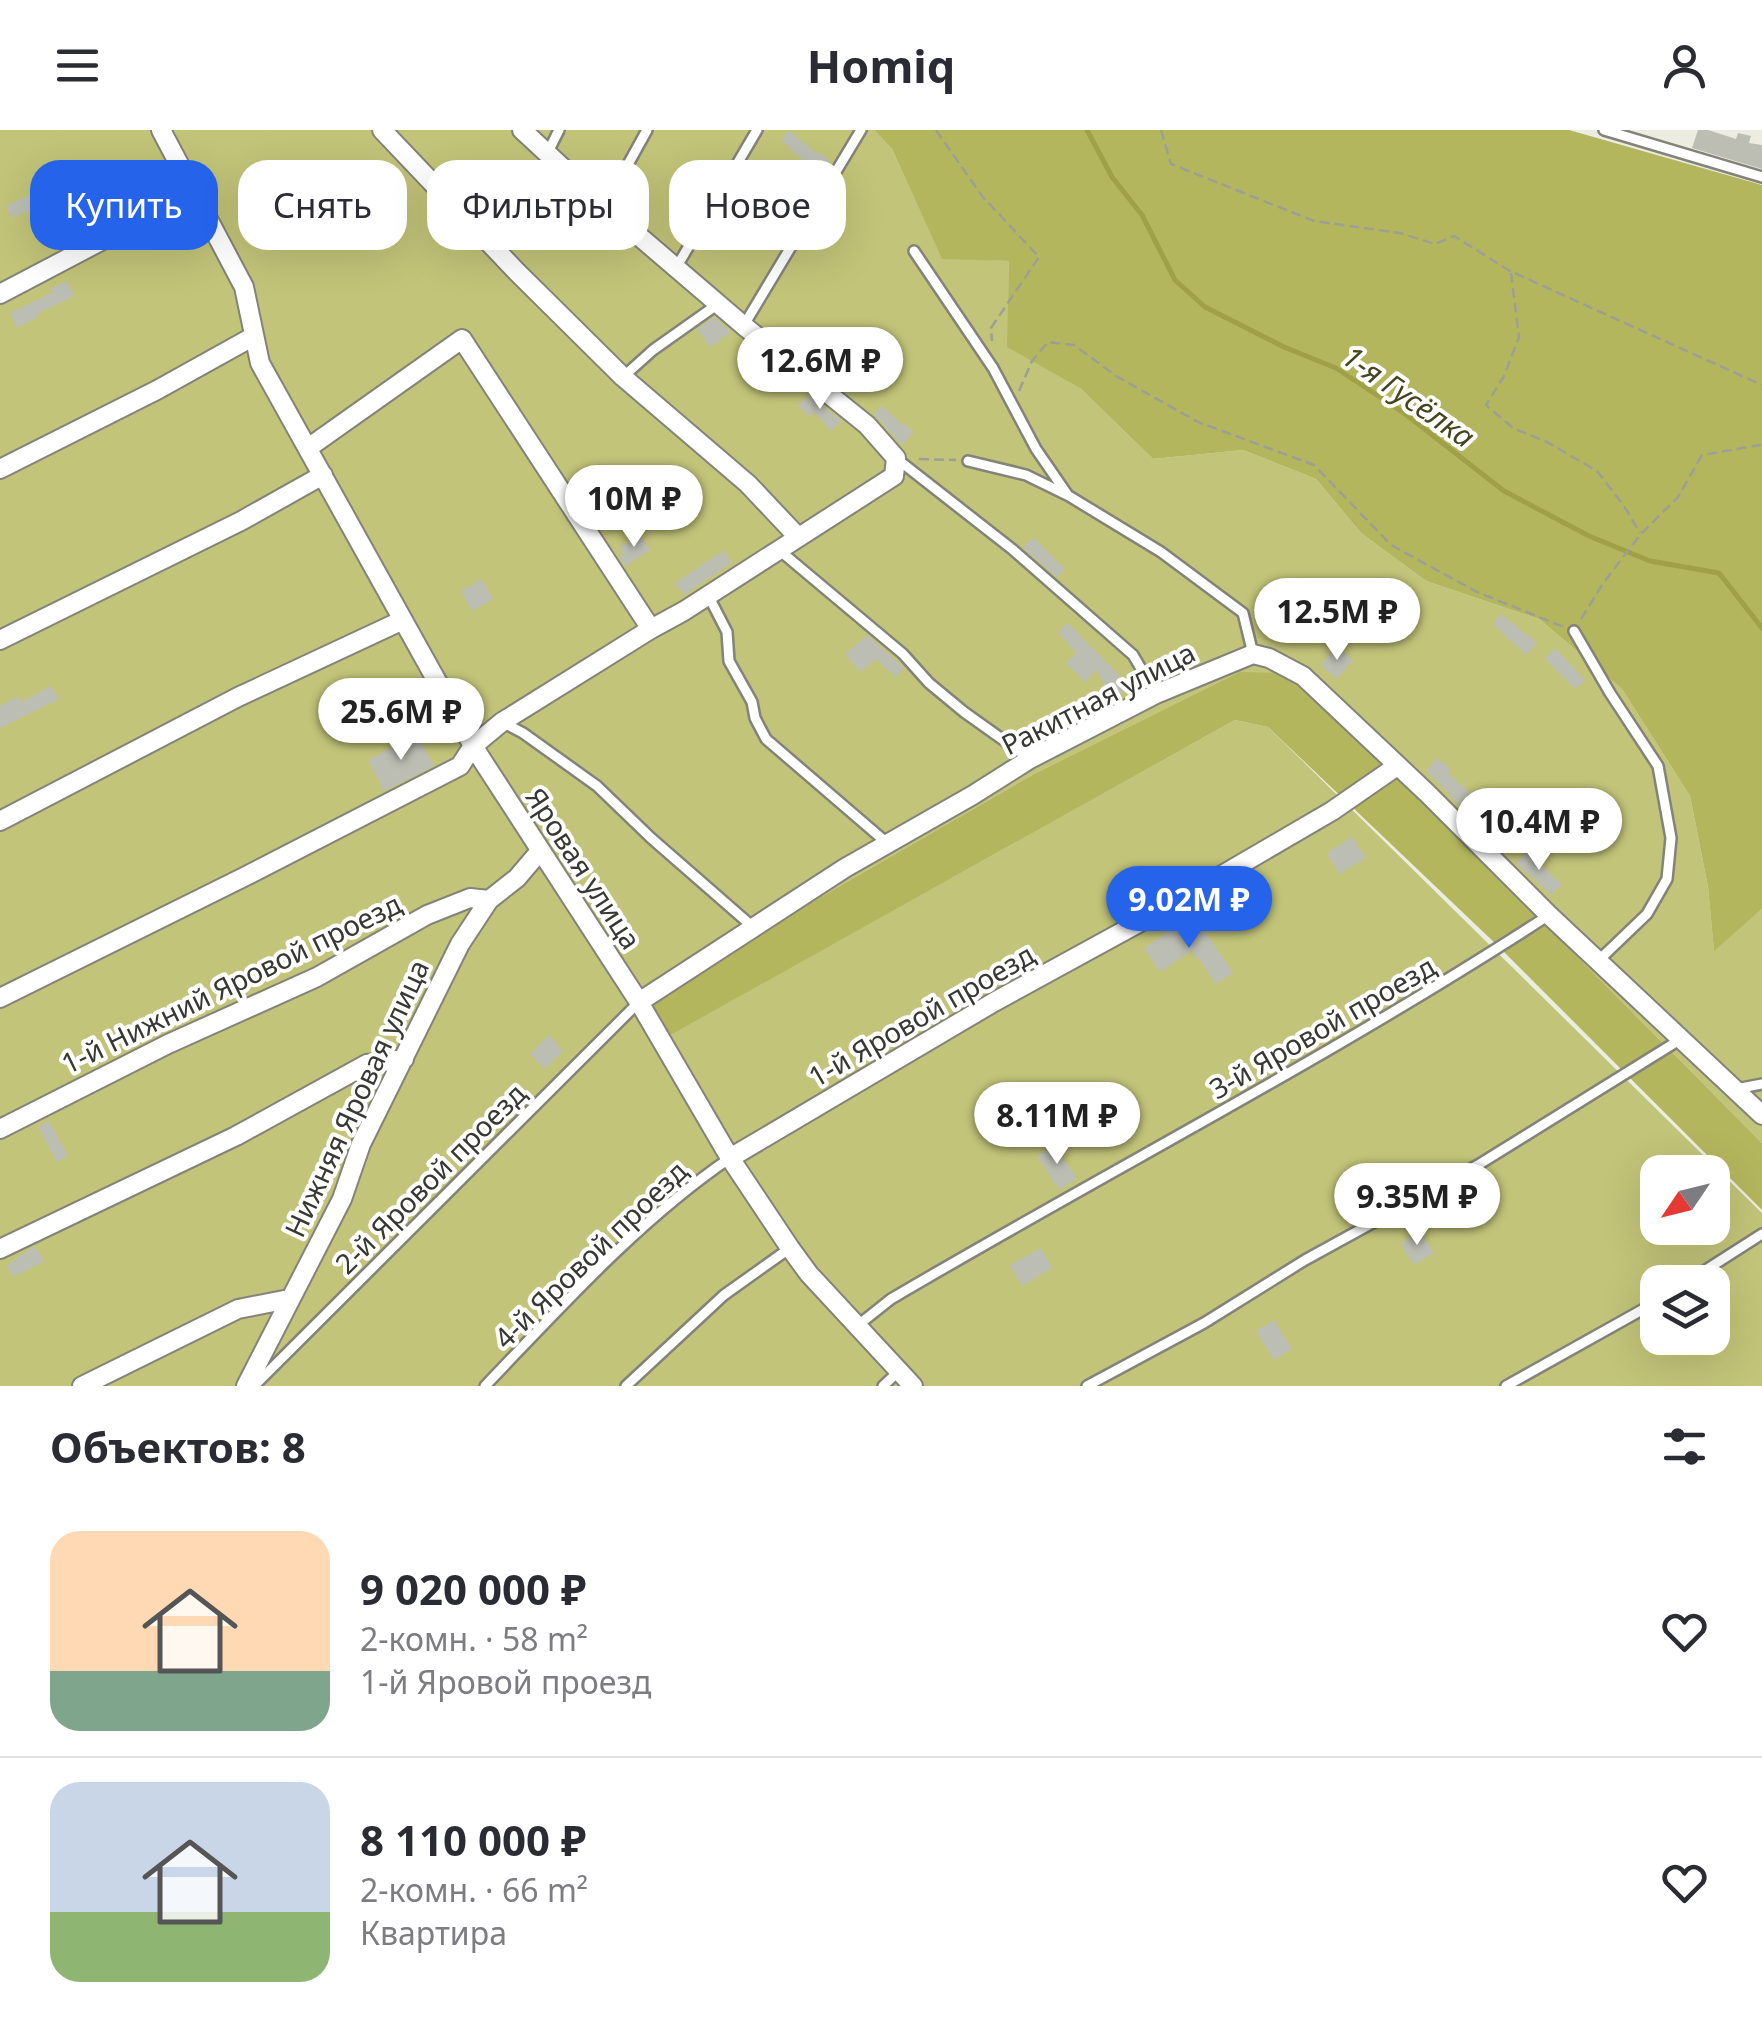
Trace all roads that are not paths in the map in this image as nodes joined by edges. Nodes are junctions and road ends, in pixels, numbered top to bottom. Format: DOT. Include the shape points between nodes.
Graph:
graph roads {
  1 [pos="160,130"];
  2 [pos="382,130"];
  3 [pos="522,130"];
  4 [pos="560,130"];
  5 [pos="647,130"];
  6 [pos="757,130"];
  7 [pos="860,130"];
  8 [pos="1604,130"];
  9 [pos="547,154"];
  10 [pos="176,160"];
  11 [pos="553,160"];
  12 [pos="630,160"];
  13 [pos="1762,177"];
  14 [pos="218,238"];
  15 [pos="649,245"];
  16 [pos="84,250"];
  17 [pos="914,251"];
  18 [pos="676,268"];
  19 [pos="0,294"];
  20 [pos="718,304"];
  21 [pos="744,326"];
  22 [pos="254,336"];
  23 [pos="623,377"];
  24 [pos="308,448"];
  25 [pos="896,458"];
  26 [pos="968,460"];
  27 [pos="0,469"];
  28 [pos="323,476"];
  29 [pos="1069,496"];
  30 [pos="798,537"];
  31 [pos="778,550"];
  32 [pos="708,595"];
  33 [pos="403,620"];
  34 [pos="651,630"];
  35 [pos="1574,630"];
  36 [pos="0,640"];
  37 [pos="1253,654"];
  38 [pos="1156,694"];
  39 [pos="502,722"];
  40 [pos="473,746"];
  41 [pos="1030,759"];
  42 [pos="1396,766"];
  43 [pos="0,820"];
  44 [pos="888,845"];
  45 [pos="540,851"];
  46 [pos="489,900"];
  47 [pos="1549,915"];
  48 [pos="753,927"];
  49 [pos="1598,960"];
  50 [pos="0,998"];
  51 [pos="638,1002"];
  52 [pos="1682,1039"];
  53 [pos="404,1059"];
  54 [pos="1762,1084"];
  55 [pos="1736,1088"];
  56 [pos="1762,1115"];
  57 [pos="0,1128"];
  58 [pos="730,1158"];
  59 [pos="1762,1234"];
  60 [pos="0,1248"];
  61 [pos="790,1248"];
  62 [pos="1714,1265"];
  63 [pos="290,1299"];
  64 [pos="1640,1311"];
  65 [pos="857,1326"];
  66 [pos="899,1371"];
  67 [pos="82,1386"];
  68 [pos="246,1386"];
  69 [pos="254,1386"];
  70 [pos="485,1386"];
  71 [pos="626,1386"];
  72 [pos="882,1386"];
  73 [pos="913,1386"];
  74 [pos="1088,1386"];
  75 [pos="1506,1386"];
  1 -- 10 [label="street, Яровая улица"];
  2 -- 23 [label="street"];
  3 -- 9 [label="street"];
  4 -- 9 [label="lane"];
  5 -- 12 [label="lane"];
  6 -- 18 [label="lane"];
  7 -- 21 [label="lane"];
  8 -- 13 [label="lane"];
  9 -- 11 [label="street"];
  14 -- 22 [label="street, Яровая улица" via="244,287"];
  15 -- 18 [label="street"];
  16 -- 19 [label="street"];
  17 -- 29 [label="lane"];
  18 -- 20 [label="street"];
  20 -- 21 [label="street"];
  20 -- 23 [label="lane"];
  21 -- 25 [label="street" via="867,424"];
  22 -- 24 [label="street, Яровая улица" via="260,362"];
  22 -- 27 [label="street"];
  23 -- 30 [label="street" via="748,484"];
  24 -- 28 [label="street, Яровая улица"];
  24 -- 34 [label="street" via="462,339"];
  25 -- 30 [label="street" via="894,476"];
  25 -- 38 [label="lane" via="1133,655"];
  26 -- 29 [label="lane" via="1026,475"];
  28 -- 33 [label="street, Яровая улица"];
  28 -- 36 [label="street"];
  29 -- 37 [label="lane" via="1161,552 1242,613"];
  30 -- 31 [label="street"];
  31 -- 32 [label="street"];
  31 -- 41 [label="lane" via="929,683"];
  32 -- 34 [label="street"];
  32 -- 44 [label="lane" via="727,632 729,661 766,739"];
  33 -- 40 [label="street, Яровая улица"];
  33 -- 43 [label="street"];
  34 -- 39 [label="street"];
  35 -- 49 [label="lane" via="1658,766 1670,838 1667,879 1646,914"];
  37 -- 38 [label="street, Ракитная улица"];
  37 -- 42 [label="street" via="1303,676"];
  38 -- 41 [label="street, Ракитная улица"];
  39 -- 40 [label="street"];
  39 -- 48 [label="lane" via="597,786"];
  40 -- 45 [label="street, Яровая улица"];
  40 -- 50 [label="street" via="460,766"];
  41 -- 44 [label="street, Ракитная улица"];
  42 -- 47 [label="street"];
  42 -- 58 [label="street, 1-й Яровой проезд" via="1332,811"];
  44 -- 48 [label="street, Ракитная улица"];
  45 -- 46 [label="street, Нижняя Яровая улица"];
  45 -- 51 [label="street, Яровая улица"];
  46 -- 53 [label="street, Нижняя Яровая улица"];
  46 -- 57 [label="street, 1-й Нижний Яровой проезд" via="470,898 427,916 317,977"];
  47 -- 49 [label="street"];
  47 -- 65 [label="lane, 3-й Яровой проезд" via="891,1299"];
  48 -- 51 [label="street, Ракитная улица"];
  49 -- 52 [label="street"];
  51 -- 58 [label="street, Яровая улица"];
  51 -- 69 [label="lane, 2-й Яровой проезд"];
  52 -- 55 [label="street"];
  52 -- 74 [label="lane" via="1478,1165"];
  53 -- 60 [label="street" via="367,1064 236,1136"];
  53 -- 63 [label="street, Нижняя Яровая улица"];
  54 -- 55 [label="lane"];
  55 -- 56 [label="street"];
  58 -- 61 [label="street, Яровая улица"];
  58 -- 70 [label="lane, 4-й Яровой проезд" via="606,1262"];
  59 -- 62 [label="lane"];
  61 -- 65 [label="street, Яровая улица"];
  61 -- 71 [label="lane" via="724,1295"];
  63 -- 67 [label="street" via="238,1309"];
  63 -- 68 [label="street, Нижняя Яровая улица"];
  64 -- 75 [label="lane"];
  65 -- 66 [label="street, Яровая улица"];
  66 -- 72 [label="lane"];
  66 -- 73 [label="street, Яровая улица"];
}
